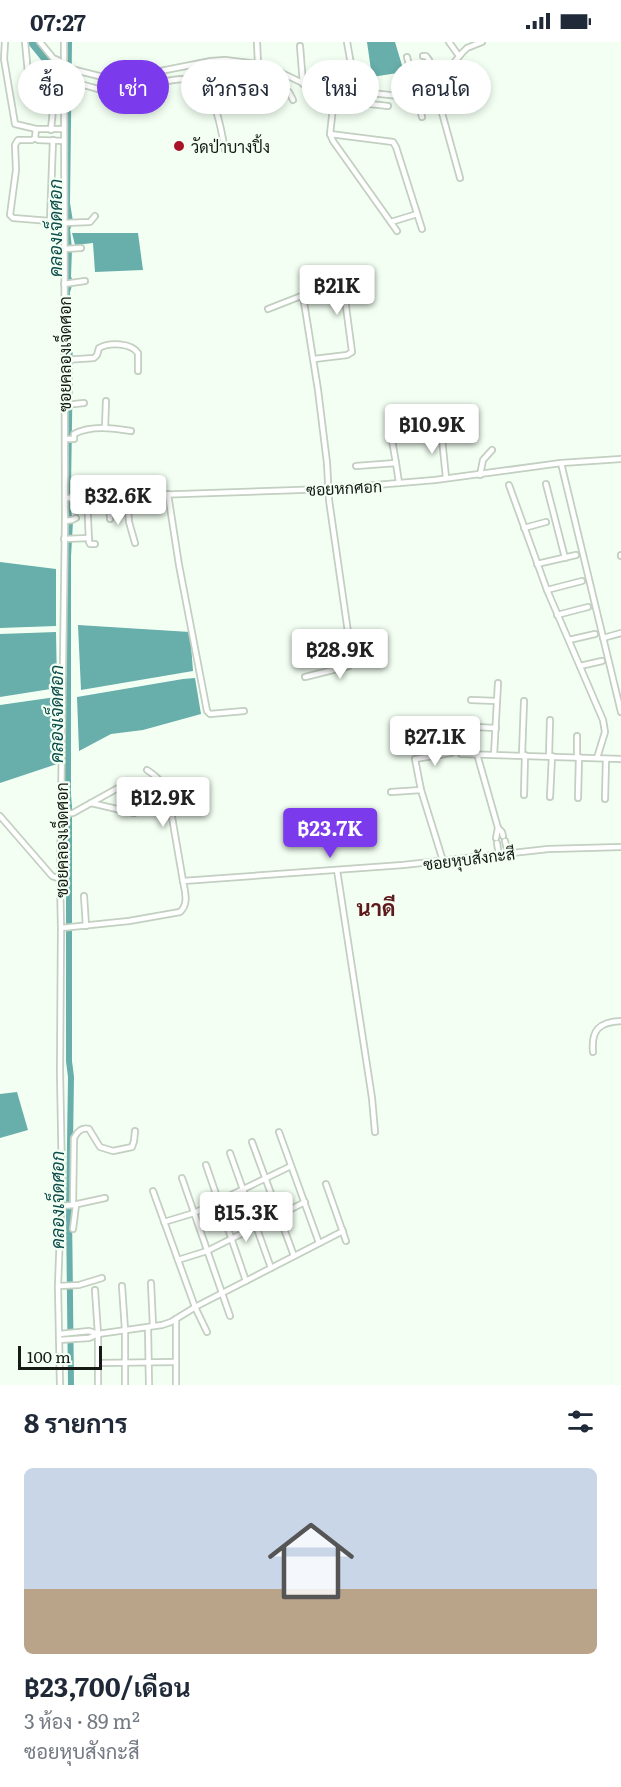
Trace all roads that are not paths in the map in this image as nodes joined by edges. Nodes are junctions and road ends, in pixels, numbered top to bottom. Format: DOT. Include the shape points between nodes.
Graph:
graph roads {
  1 [pos="5,42"];
  2 [pos="25,42"];
  3 [pos="40,42"];
  4 [pos="64,42"];
  5 [pos="257,42"];
  6 [pos="347,42"];
  7 [pos="449,42"];
  8 [pos="482,42"];
  9 [pos="300,46"];
  10 [pos="423,56"];
  11 [pos="459,56"];
  12 [pos="407,57"];
  13 [pos="27,60"];
  14 [pos="56,60"];
  15 [pos="64,60"];
  16 [pos="258,60"];
  17 [pos="350,60"];
  18 [pos="408,60"];
  19 [pos="429,60"];
  20 [pos="456,60"];
  21 [pos="302,71"];
  22 [pos="85,72"];
  23 [pos="181,74"];
  24 [pos="181,77"];
  25 [pos="85,86"];
  26 [pos="290,94"];
  27 [pos="293,100"];
  28 [pos="379,105"];
  29 [pos="388,106"];
  30 [pos="52,114"];
  31 [pos="65,114"];
  32 [pos="217,114"];
  33 [pos="332,114"];
  34 [pos="421,114"];
  35 [pos="444,114"];
  36 [pos="422,117"];
  37 [pos="36,129"];
  38 [pos="64,129"];
  39 [pos="51,130"];
  40 [pos="330,134"];
  41 [pos="35,138"];
  42 [pos="53,141"];
  43 [pos="64,141"];
  44 [pos="225,150"];
  45 [pos="460,178"];
  46 [pos="417,214"];
  47 [pos="95,216"];
  48 [pos="391,222"];
  49 [pos="65,223"];
  50 [pos="422,229"];
  51 [pos="397,231"];
  52 [pos="81,248"];
  53 [pos="68,249"];
  54 [pos="85,281"];
  55 [pos="66,283"];
  56 [pos="303,296"];
  57 [pos="268,309"];
  58 [pos="314,359"];
  59 [pos="66,360"];
  60 [pos="138,371"];
  61 [pos="106,401"];
  62 [pos="84,404"];
  63 [pos="65,405"];
  64 [pos="105,428"];
  65 [pos="441,429"];
  66 [pos="131,431"];
  67 [pos="68,439"];
  68 [pos="392,440"];
  69 [pos="492,450"];
  70 [pos="621,459"];
  71 [pos="396,463"];
  72 [pos="561,465"];
  73 [pos="356,466"];
  74 [pos="480,475"];
  75 [pos="446,478"];
  76 [pos="399,483"];
  77 [pos="546,484"];
  78 [pos="509,485"];
  79 [pos="328,491"];
  80 [pos="168,494"];
  81 [pos="65,498"];
  82 [pos="88,501"];
  83 [pos="109,501"];
  84 [pos="127,501"];
  85 [pos="110,519"];
  86 [pos="546,522"];
  87 [pos="524,528"];
  88 [pos="88,538"];
  89 [pos="68,539"];
  90 [pos="135,543"];
  91 [pos="95,544"];
  92 [pos="576,555"];
  93 [pos="565,558"];
  94 [pos="537,564"];
  95 [pos="582,581"];
  96 [pos="547,590"];
  97 [pos="588,607"];
  98 [pos="557,615"];
  99 [pos="621,633"];
  100 [pos="595,634"];
  101 [pos="603,638"];
  102 [pos="569,640"];
  103 [pos="602,661"];
  104 [pos="580,666"];
  105 [pos="306,677"];
  106 [pos="498,683"];
  107 [pos="471,700"];
  108 [pos="497,701"];
  109 [pos="524,701"];
  110 [pos="244,711"];
  111 [pos="621,712"];
  112 [pos="550,720"];
  113 [pos="456,726"];
  114 [pos="496,728"];
  115 [pos="578,736"];
  116 [pos="451,753"];
  117 [pos="461,754"];
  118 [pos="477,754"];
  119 [pos="494,754"];
  120 [pos="523,755"];
  121 [pos="550,756"];
  122 [pos="578,757"];
  123 [pos="597,758"];
  124 [pos="606,759"];
  125 [pos="621,759"];
  126 [pos="147,770"];
  127 [pos="127,783"];
  128 [pos="421,790"];
  129 [pos="391,792"];
  130 [pos="524,795"];
  131 [pos="550,796"];
  132 [pos="578,798"];
  133 [pos="605,799"];
  134 [pos="92,803"];
  135 [pos="134,813"];
  136 [pos="65,814"];
  137 [pos="0,816"];
  138 [pos="498,828"];
  139 [pos="621,847"];
  140 [pos="508,854"];
  141 [pos="499,855"];
  142 [pos="443,861"];
  143 [pos="338,874"];
  144 [pos="60,879"];
  145 [pos="183,881"];
  146 [pos="84,897"];
  147 [pos="86,926"];
  148 [pos="63,928"];
  149 [pos="621,1021"];
  150 [pos="593,1052"];
  151 [pos="135,1131"];
  152 [pos="279,1132"];
  153 [pos="375,1132"];
  154 [pos="62,1135"];
  155 [pos="74,1135"];
  156 [pos="252,1142"];
  157 [pos="230,1153"];
  158 [pos="206,1166"];
  159 [pos="291,1166"];
  160 [pos="182,1178"];
  161 [pos="265,1178"];
  162 [pos="326,1184"];
  163 [pos="243,1189"];
  164 [pos="153,1191"];
  165 [pos="105,1198"];
  166 [pos="218,1201"];
  167 [pos="304,1202"];
  168 [pos="70,1206"];
  169 [pos="194,1213"];
  170 [pos="279,1216"];
  171 [pos="165,1222"];
  172 [pos="256,1226"];
  173 [pos="73,1229"];
  174 [pos="343,1231"];
  175 [pos="231,1238"];
  176 [pos="346,1241"];
  177 [pos="319,1243"];
  178 [pos="207,1251"];
  179 [pos="294,1256"];
  180 [pos="178,1260"];
  181 [pos="271,1268"];
  182 [pos="102,1278"];
  183 [pos="246,1281"];
  184 [pos="151,1283"];
  185 [pos="61,1286"];
  186 [pos="122,1286"];
  187 [pos="95,1290"];
  188 [pos="222,1293"];
  189 [pos="195,1307"];
  190 [pos="230,1317"];
  191 [pos="176,1319"];
  192 [pos="150,1327"];
  193 [pos="125,1330"];
  194 [pos="207,1332"];
  195 [pos="99,1334"];
  196 [pos="61,1336"];
  197 [pos="176,1362"];
  198 [pos="98,1363"];
  199 [pos="125,1363"];
  200 [pos="149,1363"];
  201 [pos="60,1385"];
  202 [pos="98,1385"];
  203 [pos="125,1385"];
  204 [pos="149,1385"];
  205 [pos="176,1385"];
  1 -- 37 [label="street" via="13,121 18,126"];
  2 -- 13 [label="street"];
  3 -- 14 [label="street"];
  4 -- 15 [label="street, ซอยคลองเจ็ดศอก"];
  5 -- 16 [label="street"];
  6 -- 17 [label="street"];
  7 -- 11 [label="street"];
  8 -- 11 [label="street"];
  9 -- 21 [label="street"];
  10 -- 19 [label="street"];
  11 -- 20 [label="street"];
  12 -- 18 [label="street"];
  22 -- 23 [label="street" via="115,80"];
  24 -- 25 [label="street" via="114,92"];
  26 -- 27 [label="street"];
  28 -- 29 [label="street"];
  30 -- 39 [label="street"];
  31 -- 38 [label="street, ซอยคลองเจ็ดศอก"];
  32 -- 44 [label="street"];
  33 -- 40 [label="street"];
  34 -- 36 [label="street"];
  35 -- 45 [label="street"];
  37 -- 39 [label="street"];
  37 -- 41 [label="street"];
  38 -- 39 [label="street"];
  38 -- 43 [label="street, ซอยคลองเจ็ดศอก"];
  40 -- 46 [label="street" via="393,142"];
  40 -- 48 [label="street"];
  41 -- 42 [label="street"];
  41 -- 42 [label="street" via="16,142 12,218 50,221"];
  42 -- 43 [label="street"];
  43 -- 49 [label="street, ซอยคลองเจ็ดศอก"];
  46 -- 48 [label="street"];
  46 -- 50 [label="street"];
  47 -- 49 [label="street" via="90,222"];
  48 -- 51 [label="street"];
  49 -- 53 [label="street, ซอยคลองเจ็ดศอก"];
  52 -- 53 [label="street"];
  53 -- 55 [label="street, ซอยคลองเจ็ดศอก"];
  54 -- 55 [label="street"];
  55 -- 59 [label="street, ซอยคลองเจ็ดศอก"];
  56 -- 57 [label="street"];
  56 -- 58 [label="street"];
  56 -- 58 [label="street" via="337,282 344,285 352,352"];
  58 -- 79 [label="street"];
  59 -- 60 [label="street" via="94,358 105,345 129,345 138,353"];
  59 -- 63 [label="street, ซอยคลองเจ็ดศอก"];
  61 -- 64 [label="street"];
  62 -- 63 [label="street"];
  63 -- 67 [label="street, ซอยคลองเจ็ดศอก"];
  64 -- 66 [label="street"];
  64 -- 67 [label="street" via="78,432 74,439"];
  65 -- 75 [label="street"];
  67 -- 81 [label="street, ซอยคลองเจ็ดศอก"];
  68 -- 71 [label="street"];
  69 -- 74 [label="street" via="483,460"];
  70 -- 72 [label="street, ซอยหกศอก"];
  71 -- 73 [label="street"];
  71 -- 76 [label="street"];
  72 -- 74 [label="street, ซอยหกศอก"];
  72 -- 101 [label="street"];
  74 -- 75 [label="street, ซอยหกศอก"];
  75 -- 76 [label="street, ซอยหกศอก"];
  76 -- 79 [label="street, ซอยหกศอก"];
  77 -- 93 [label="street"];
  78 -- 87 [label="street"];
  79 -- 80 [label="street, ซอยหกศอก"];
  79 -- 105 [label="street" via="352,664"];
  80 -- 84 [label="street, ซอยหกศอก"];
  80 -- 110 [label="street" via="207,711"];
  81 -- 82 [label="street, ซอยหกศอก"];
  81 -- 89 [label="street, ซอยคลองเจ็ดศอก" via="70,520"];
  82 -- 83 [label="street, ซอยหกศอก"];
  82 -- 88 [label="street"];
  83 -- 84 [label="street, ซอยหกศอก"];
  83 -- 85 [label="street"];
  84 -- 90 [label="street"];
  86 -- 87 [label="street"];
  87 -- 94 [label="street"];
  88 -- 89 [label="street"];
  88 -- 91 [label="street" via="90,544"];
  89 -- 136 [label="street, ซอยคลองเจ็ดศอก"];
  92 -- 93 [label="street"];
  93 -- 94 [label="street"];
  94 -- 96 [label="street"];
  95 -- 96 [label="street"];
  96 -- 98 [label="street"];
  97 -- 98 [label="street"];
  98 -- 102 [label="street"];
  99 -- 101 [label="street"];
  100 -- 102 [label="street"];
  101 -- 111 [label="street"];
  102 -- 104 [label="street"];
  103 -- 104 [label="street"];
  104 -- 123 [label="street" via="605,726"];
  106 -- 108 [label="street"];
  107 -- 108 [label="street"];
  108 -- 114 [label="street"];
  109 -- 120 [label="street"];
  112 -- 121 [label="street"];
  113 -- 114 [label="street"];
  114 -- 119 [label="street"];
  115 -- 122 [label="street"];
  116 -- 128 [label="street" via="415,759"];
  117 -- 118 [label="street"];
  118 -- 119 [label="street"];
  118 -- 138 [label="street"];
  119 -- 120 [label="street"];
  120 -- 121 [label="street"];
  120 -- 130 [label="street"];
  121 -- 122 [label="street"];
  121 -- 131 [label="street"];
  122 -- 123 [label="street"];
  122 -- 132 [label="street"];
  123 -- 124 [label="street"];
  124 -- 125 [label="street"];
  124 -- 133 [label="street"];
  126 -- 145 [label="street" via="157,776 168,794"];
  127 -- 134 [label="street"];
  128 -- 129 [label="street"];
  128 -- 142 [label="street"];
  134 -- 135 [label="street"];
  134 -- 136 [label="street"];
  136 -- 144 [label="street, ซอยคลองเจ็ดศอก"];
  137 -- 144 [label="street" via="52,876"];
  138 -- 140 [label="street"];
  138 -- 141 [label="street"];
  139 -- 140 [label="street, ซอยหุบสังกะสี"];
  140 -- 141 [label="street, ซอยหุบสังกะสี"];
  141 -- 142 [label="street, ซอยหุบสังกะสี"];
  142 -- 143 [label="street, ซอยหุบสังกะสี"];
  143 -- 145 [label="street, ซอยหุบสังกะสี"];
  143 -- 153 [label="street"];
  144 -- 148 [label="street, ซอยคลองเจ็ดศอก"];
  145 -- 147 [label="street" via="186,902 180,912"];
  146 -- 147 [label="street"];
  147 -- 148 [label="street"];
  148 -- 154 [label="street, ซอยคลองเจ็ดศอก"];
  149 -- 150 [label="street" via="599,1026"];
  151 -- 155 [label="street" via="132,1147 113,1151 100,1147 89,1129"];
  152 -- 159 [label="street"];
  154 -- 155 [label="street"];
  154 -- 168 [label="street, ซอยคลองเจ็ดศอก"];
  155 -- 168 [label="street"];
  156 -- 161 [label="street"];
  157 -- 163 [label="street"];
  158 -- 166 [label="street"];
  159 -- 161 [label="street"];
  159 -- 167 [label="street"];
  160 -- 169 [label="street"];
  161 -- 163 [label="street"];
  161 -- 170 [label="street"];
  162 -- 174 [label="street"];
  163 -- 166 [label="street"];
  163 -- 172 [label="street"];
  164 -- 171 [label="street"];
  165 -- 168 [label="street"];
  166 -- 169 [label="street"];
  166 -- 175 [label="street"];
  167 -- 170 [label="street"];
  167 -- 177 [label="street"];
  168 -- 173 [label="street"];
  168 -- 185 [label="street, ซอยคลองเจ็ดศอก"];
  169 -- 171 [label="street"];
  169 -- 178 [label="street"];
  170 -- 172 [label="street"];
  170 -- 179 [label="street"];
  171 -- 180 [label="street"];
  172 -- 175 [label="street"];
  172 -- 181 [label="street"];
  174 -- 176 [label="street"];
  174 -- 177 [label="street"];
  175 -- 178 [label="street"];
  175 -- 183 [label="street"];
  177 -- 179 [label="street"];
  178 -- 180 [label="street"];
  178 -- 188 [label="street"];
  179 -- 181 [label="street"];
  180 -- 189 [label="street"];
  181 -- 183 [label="street"];
  182 -- 185 [label="street"];
  183 -- 188 [label="street"];
  184 -- 192 [label="street"];
  185 -- 196 [label="street, ซอยคลองเจ็ดศอก"];
  186 -- 193 [label="street"];
  187 -- 195 [label="street"];
  188 -- 189 [label="street"];
  188 -- 190 [label="street"];
  189 -- 191 [label="street"];
  189 -- 194 [label="street"];
  191 -- 192 [label="street"];
  191 -- 197 [label="street"];
  192 -- 193 [label="street"];
  192 -- 200 [label="street"];
  193 -- 195 [label="street"];
  193 -- 199 [label="street"];
  195 -- 196 [label="street" via="76,1332"];
  195 -- 196 [label="street" via="76,1339"];
  195 -- 198 [label="street"];
  196 -- 201 [label="street, ซอยคลองเจ็ดศอก"];
  197 -- 200 [label="street"];
  197 -- 205 [label="street"];
  198 -- 199 [label="street"];
  198 -- 202 [label="street"];
  199 -- 200 [label="street"];
  199 -- 203 [label="street"];
  200 -- 204 [label="street"];
}
